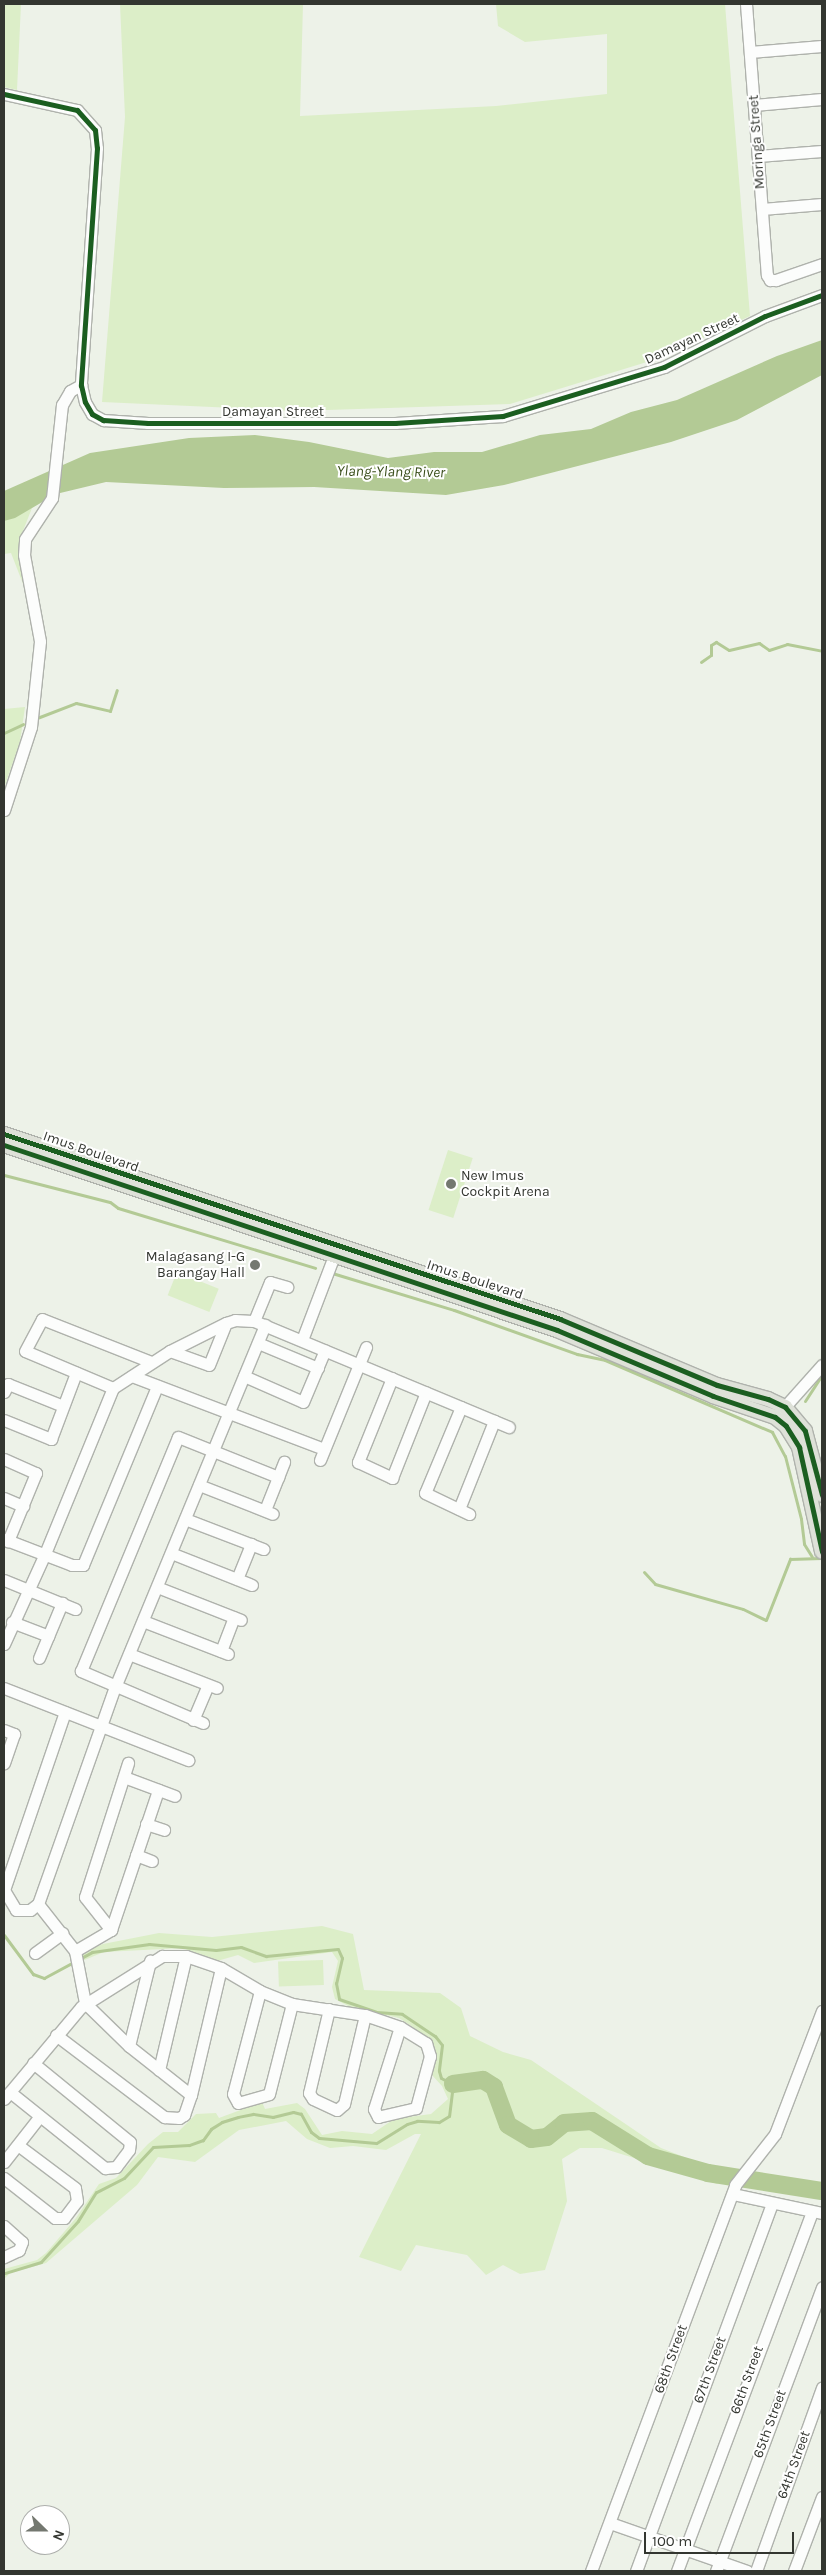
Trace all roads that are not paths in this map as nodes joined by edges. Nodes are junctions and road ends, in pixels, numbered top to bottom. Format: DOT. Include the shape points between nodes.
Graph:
graph roads {
  1 [pos="746,4"];
  2 [pos="822,46"];
  3 [pos="750,52"];
  4 [pos="4,94"];
  5 [pos="822,99"];
  6 [pos="754,105"];
  7 [pos="822,151"];
  8 [pos="758,156"];
  9 [pos="822,204"];
  10 [pos="762,209"];
  11 [pos="822,264"];
  12 [pos="822,294"];
  13 [pos="81,385"];
  14 [pos="4,810"];
  15 [pos="4,1134"];
  16 [pos="4,1145"];
  17 [pos="336,1252"];
  18 [pos="287,1287"];
  19 [pos="226,1323"];
  20 [pos="260,1323"];
  21 [pos="302,1340"];
  22 [pos="258,1344"];
  23 [pos="366,1347"];
  24 [pos="325,1350"];
  25 [pos="170,1351"];
  26 [pos="152,1362"];
  27 [pos="359,1364"];
  28 [pos="822,1365"];
  29 [pos="318,1368"];
  30 [pos="76,1373"];
  31 [pos="132,1376"];
  32 [pos="244,1376"];
  33 [pos="392,1378"];
  34 [pos="157,1386"];
  35 [pos="113,1388"];
  36 [pos="4,1392"];
  37 [pos="426,1392"];
  38 [pos="63,1406"];
  39 [pos="461,1407"];
  40 [pos="785,1407"];
  41 [pos="229,1413"];
  42 [pos="775,1417"];
  43 [pos="4,1420"];
  44 [pos="494,1420"];
  45 [pos="509,1426"];
  46 [pos="324,1449"];
  47 [pos="213,1451"];
  48 [pos="4,1459"];
  49 [pos="320,1460"];
  50 [pos="284,1462"];
  51 [pos="278,1477"];
  52 [pos="199,1485"];
  53 [pos="822,1495"];
  54 [pos="4,1498"];
  55 [pos="23,1506"];
  56 [pos="185,1519"];
  57 [pos="6,1540"];
  58 [pos="251,1544"];
  59 [pos="263,1549"];
  60 [pos="822,1552"];
  61 [pos="171,1553"];
  62 [pos="44,1556"];
  63 [pos="237,1579"];
  64 [pos="4,1580"];
  65 [pos="252,1585"];
  66 [pos="157,1587"];
  67 [pos="28,1590"];
  68 [pos="62,1603"];
  69 [pos="75,1609"];
  70 [pos="142,1621"];
  71 [pos="12,1622"];
  72 [pos="48,1636"];
  73 [pos="4,1644"];
  74 [pos="129,1654"];
  75 [pos="39,1658"];
  76 [pos="115,1687"];
  77 [pos="4,1688"];
  78 [pos="65,1712"];
  79 [pos="100,1726"];
  80 [pos="4,1730"];
  81 [pos="188,1760"];
  82 [pos="4,1763"];
  83 [pos="128,1763"];
  84 [pos="124,1777"];
  85 [pos="158,1790"];
  86 [pos="175,1796"];
  87 [pos="146,1824"];
  88 [pos="164,1830"];
  89 [pos="136,1855"];
  90 [pos="152,1861"];
  91 [pos="4,1890"];
  92 [pos="38,1904"];
  93 [pos="111,1930"];
  94 [pos="62,1933"];
  95 [pos="35,1953"];
  96 [pos="186,1956"];
  97 [pos="75,1958"];
  98 [pos="150,1962"];
  99 [pos="221,1968"];
  100 [pos="260,1991"];
  101 [pos="85,2003"];
  102 [pos="292,2004"];
  103 [pos="329,2009"];
  104 [pos="822,2011"];
  105 [pos="366,2015"];
  106 [pos="400,2027"];
  107 [pos="56,2035"];
  108 [pos="128,2046"];
  109 [pos="33,2063"];
  110 [pos="159,2070"];
  111 [pos="191,2095"];
  112 [pos="7,2096"];
  113 [pos="40,2116"];
  114 [pos="18,2145"];
  115 [pos="4,2162"];
  116 [pos="4,2178"];
  117 [pos="733,2194"];
  118 [pos="772,2203"];
  119 [pos="817,2212"];
  120 [pos="4,2226"];
  121 [pos="4,2257"];
  122 [pos="822,2287"];
  123 [pos="822,2388"];
  124 [pos="822,2497"];
  125 [pos="610,2523"];
  126 [pos="648,2538"];
  127 [pos="686,2550"];
  128 [pos="718,2566"];
  129 [pos="592,2571"];
  130 [pos="636,2571"];
  131 [pos="677,2571"];
  132 [pos="747,2571"];
  133 [pos="756,2571"];
  134 [pos="794,2571"];
  1 -- 3 [label="street, Moringa Street"];
  2 -- 3 [label="street"];
  3 -- 6 [label="street, Moringa Street"];
  4 -- 13 [label="street, Damayan Street" via="77,110 95,130 97,148"];
  5 -- 6 [label="street"];
  6 -- 8 [label="street, Moringa Street"];
  7 -- 8 [label="street"];
  8 -- 10 [label="street, Moringa Street"];
  9 -- 10 [label="street"];
  10 -- 11 [label="street, Moringa Street" via="770,280"];
  12 -- 13 [label="street, Damayan Street" via="766,316 664,367 528,410 481,418 395,423 115,422 92,414"];
  13 -- 14 [label="street" via="70,391 62,405 52,498 25,539 24,555 40,641 31,727"];
  15 -- 17 [label="main road, Imus Boulevard"];
  16 -- 17 [label="main road, Imus Boulevard"];
  17 -- 21 [label="street"];
  17 -- 40 [label="main road, Imus Boulevard" via="560,1319 717,1385"];
  17 -- 42 [label="main road, Imus Boulevard" via="557,1330 713,1396"];
  18 -- 20 [label="street" via="270,1282"];
  19 -- 20 [label="street" via="235,1320"];
  19 -- 25 [label="street"];
  19 -- 25 [label="street" via="209,1365"];
  20 -- 21 [label="street"];
  20 -- 22 [label="street"];
  21 -- 24 [label="street"];
  22 -- 29 [label="street"];
  22 -- 32 [label="street"];
  23 -- 27 [label="street"];
  24 -- 27 [label="street"];
  24 -- 29 [label="street"];
  25 -- 26 [label="street"];
  26 -- 30 [label="street" via="42,1319 25,1351"];
  26 -- 31 [label="street"];
  27 -- 33 [label="street"];
  27 -- 46 [label="street"];
  28 -- 40 [label="street"];
  29 -- 32 [label="street" via="303,1402"];
  30 -- 35 [label="street"];
  30 -- 38 [label="street"];
  31 -- 34 [label="street"];
  31 -- 35 [label="street"];
  32 -- 41 [label="street"];
  33 -- 37 [label="street"];
  33 -- 37 [label="street" via="358,1462 392,1478"];
  34 -- 41 [label="street"];
  34 -- 62 [label="street" via="86,1561 83,1565 72,1565"];
  35 -- 62 [label="street"];
  36 -- 38 [label="street" via="8,1384"];
  37 -- 39 [label="street"];
  38 -- 43 [label="street" via="51,1439"];
  39 -- 44 [label="street"];
  39 -- 44 [label="street" via="425,1493 464,1511"];
  40 -- 42 [label="street"];
  40 -- 53 [label="main road, Imus Boulevard" via="796,1417 810,1441"];
  41 -- 46 [label="street"];
  41 -- 47 [label="street"];
  42 -- 60 [label="main road, Imus Boulevard" via="786,1426 799,1447"];
  44 -- 45 [label="street"];
  46 -- 49 [label="street"];
  47 -- 51 [label="street"];
  47 -- 52 [label="street"];
  47 -- 76 [label="street" via="178,1437 81,1672"];
  48 -- 55 [label="street" via="36,1473"];
  50 -- 51 [label="street"];
  51 -- 52 [label="street" via="269,1512"];
  52 -- 56 [label="street"];
  54 -- 55 [label="street"];
  55 -- 57 [label="street"];
  56 -- 58 [label="street"];
  56 -- 61 [label="street"];
  57 -- 62 [label="street"];
  58 -- 59 [label="street"];
  58 -- 63 [label="street"];
  61 -- 63 [label="street"];
  61 -- 66 [label="street"];
  62 -- 67 [label="street"];
  63 -- 65 [label="street"];
  64 -- 67 [label="street"];
  66 -- 70 [label="street"];
  66 -- 70 [label="street" via="238,1619 225,1653"];
  67 -- 68 [label="street"];
  67 -- 71 [label="street"];
  68 -- 69 [label="street"];
  68 -- 72 [label="street"];
  70 -- 74 [label="street"];
  71 -- 72 [label="street"];
  71 -- 73 [label="street"];
  72 -- 75 [label="street"];
  74 -- 76 [label="street"];
  74 -- 76 [label="street" via="212,1687 198,1722"];
  76 -- 79 [label="street"];
  77 -- 78 [label="street"];
  78 -- 79 [label="street"];
  78 -- 91 [label="street"];
  79 -- 81 [label="street"];
  79 -- 92 [label="street"];
  80 -- 82 [label="street" via="14,1734"];
  83 -- 84 [label="street"];
  84 -- 85 [label="street"];
  84 -- 93 [label="street" via="85,1897"];
  85 -- 86 [label="street"];
  85 -- 87 [label="street"];
  87 -- 88 [label="street"];
  87 -- 89 [label="street"];
  89 -- 90 [label="street"];
  89 -- 93 [label="street"];
  91 -- 92 [label="street" via="16,1910 30,1910"];
  92 -- 94 [label="street"];
  93 -- 97 [label="street"];
  94 -- 95 [label="street"];
  94 -- 97 [label="street"];
  96 -- 98 [label="street" via="162,1956"];
  96 -- 99 [label="street"];
  96 -- 110 [label="street"];
  97 -- 101 [label="street"];
  98 -- 101 [label="street"];
  98 -- 108 [label="street"];
  99 -- 100 [label="street"];
  99 -- 111 [label="street"];
  100 -- 102 [label="street"];
  100 -- 102 [label="street" via="233,2094 238,2103 269,2094"];
  101 -- 107 [label="street"];
  101 -- 108 [label="street"];
  102 -- 103 [label="street"];
  103 -- 105 [label="street"];
  103 -- 105 [label="street" via="309,2093 313,2099 336,2110 344,2104"];
  104 -- 117 [label="street, 68th Street" via="775,2134 758,2160 738,2180"];
  105 -- 106 [label="street"];
  106 -- 106 [label="street" via="374,2109 378,2117 412,2110 418,2105 431,2051 426,2043"];
  107 -- 109 [label="street"];
  107 -- 111 [label="street" via="164,2116 179,2118 184,2115"];
  108 -- 110 [label="street"];
  109 -- 112 [label="street"];
  109 -- 113 [label="street" via="128,2140 131,2148 116,2167 108,2170"];
  110 -- 111 [label="street"];
  112 -- 113 [label="street"];
  113 -- 114 [label="street"];
  114 -- 115 [label="street"];
  114 -- 116 [label="street" via="76,2188 77,2201 64,2218 55,2218"];
  117 -- 118 [label="street"];
  117 -- 125 [label="street, 68th Street"];
  118 -- 119 [label="street"];
  118 -- 126 [label="street, 67th Street"];
  119 -- 127 [label="street, 66th Street"];
  120 -- 121 [label="street" via="22,2242 19,2250"];
  122 -- 128 [label="street, 65th Street"];
  123 -- 133 [label="street, 64th Street"];
  124 -- 134 [label="street"];
  125 -- 126 [label="street"];
  125 -- 129 [label="street, 68th Street"];
  126 -- 127 [label="street"];
  126 -- 130 [label="street, 67th Street"];
  127 -- 128 [label="street"];
  127 -- 131 [label="street, 66th Street"];
  128 -- 132 [label="street"];
}
